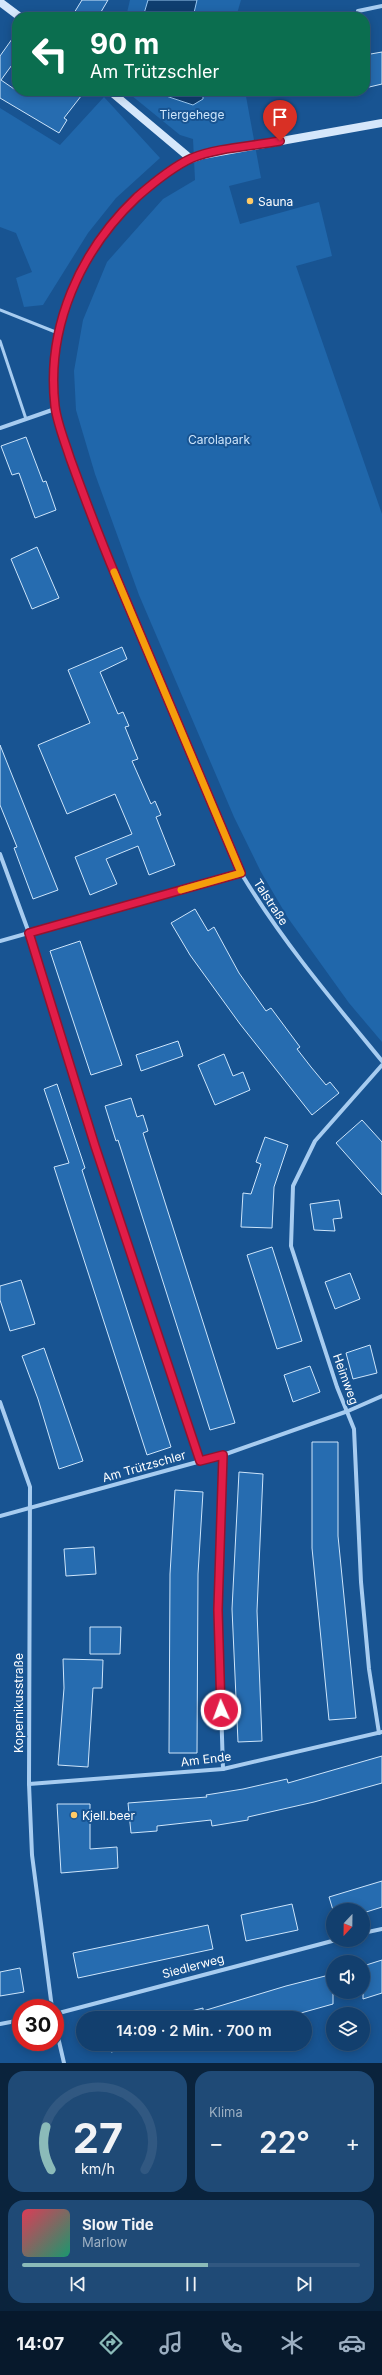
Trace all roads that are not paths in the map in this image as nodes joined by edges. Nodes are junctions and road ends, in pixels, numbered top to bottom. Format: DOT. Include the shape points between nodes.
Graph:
graph roads {
  1 [pos="0,2"];
  2 [pos="382,6"];
  3 [pos="358,11"];
  4 [pos="13,12"];
  5 [pos="116,96"];
  6 [pos="382,123"];
  7 [pos="190,159"];
  8 [pos="0,310"];
  9 [pos="58,332"];
  10 [pos="0,342"];
  11 [pos="55,409"];
  12 [pos="26,419"];
  13 [pos="0,428"];
  14 [pos="0,854"];
  15 [pos="241,873"];
  16 [pos="29,933"];
  17 [pos="0,941"];
  18 [pos="382,1061"];
  19 [pos="382,1065"];
  20 [pos="382,1396"];
  21 [pos="0,1402"];
  22 [pos="348,1411"];
  23 [pos="223,1455"];
  24 [pos="200,1461"];
  25 [pos="30,1509"];
  26 [pos="0,1516"];
  27 [pos="380,1733"];
  28 [pos="223,1769"];
  29 [pos="28,1784"];
  30 [pos="382,1928"];
  31 [pos="370,1931"];
  32 [pos="326,1943"];
  33 [pos="51,1999"];
  34 [pos="64,2012"];
  35 [pos="12,2022"];
  36 [pos="0,2024"];
  37 [pos="61,2051"];
  38 [pos="64,2063"];
  1 -- 4 [label="street"];
  2 -- 3 [label="street"];
  5 -- 7 [label="street"];
  6 -- 7 [label="street" via="203,154"];
  7 -- 9 [label="street, Talstraße" via="153,183 105,231 84,262 66,302"];
  8 -- 9 [label="lane"];
  9 -- 11 [label="street, Talstraße" via="53,378"];
  10 -- 12 [label="lane"];
  11 -- 12 [label="street"];
  11 -- 15 [label="street, Talstraße" via="94,524"];
  12 -- 13 [label="street"];
  14 -- 16 [label="street"];
  15 -- 16 [label="street"];
  15 -- 18 [label="street, Talstraße" via="297,957"];
  16 -- 17 [label="street"];
  16 -- 24 [label="street" via="95,1146"];
  19 -- 22 [label="street, Heimweg" via="315,1142 294,1186 291,1246 337,1387"];
  20 -- 22 [label="street, Am Trützschler"];
  21 -- 25 [label="street, Kopernikusstraße" via="30,1487"];
  22 -- 23 [label="street, Am Trützschler"];
  22 -- 27 [label="street, Heimweg" via="354,1429 361,1582 369,1670"];
  23 -- 24 [label="street, Am Trützschler"];
  23 -- 28 [label="street" via="218,1610"];
  24 -- 25 [label="street, Am Trützschler"];
  25 -- 26 [label="street, Am Trützschler"];
  25 -- 29 [label="street, Kopernikusstraße"];
  27 -- 28 [label="street, Am Ende"];
  28 -- 29 [label="street, Am Ende"];
  29 -- 33 [label="street, Kopernikusstraße" via="32,1855"];
  30 -- 31 [label="street"];
  32 -- 34 [label="street, Siedlerweg"];
  35 -- 36 [label="street"];
  37 -- 38 [label="street"];
}
